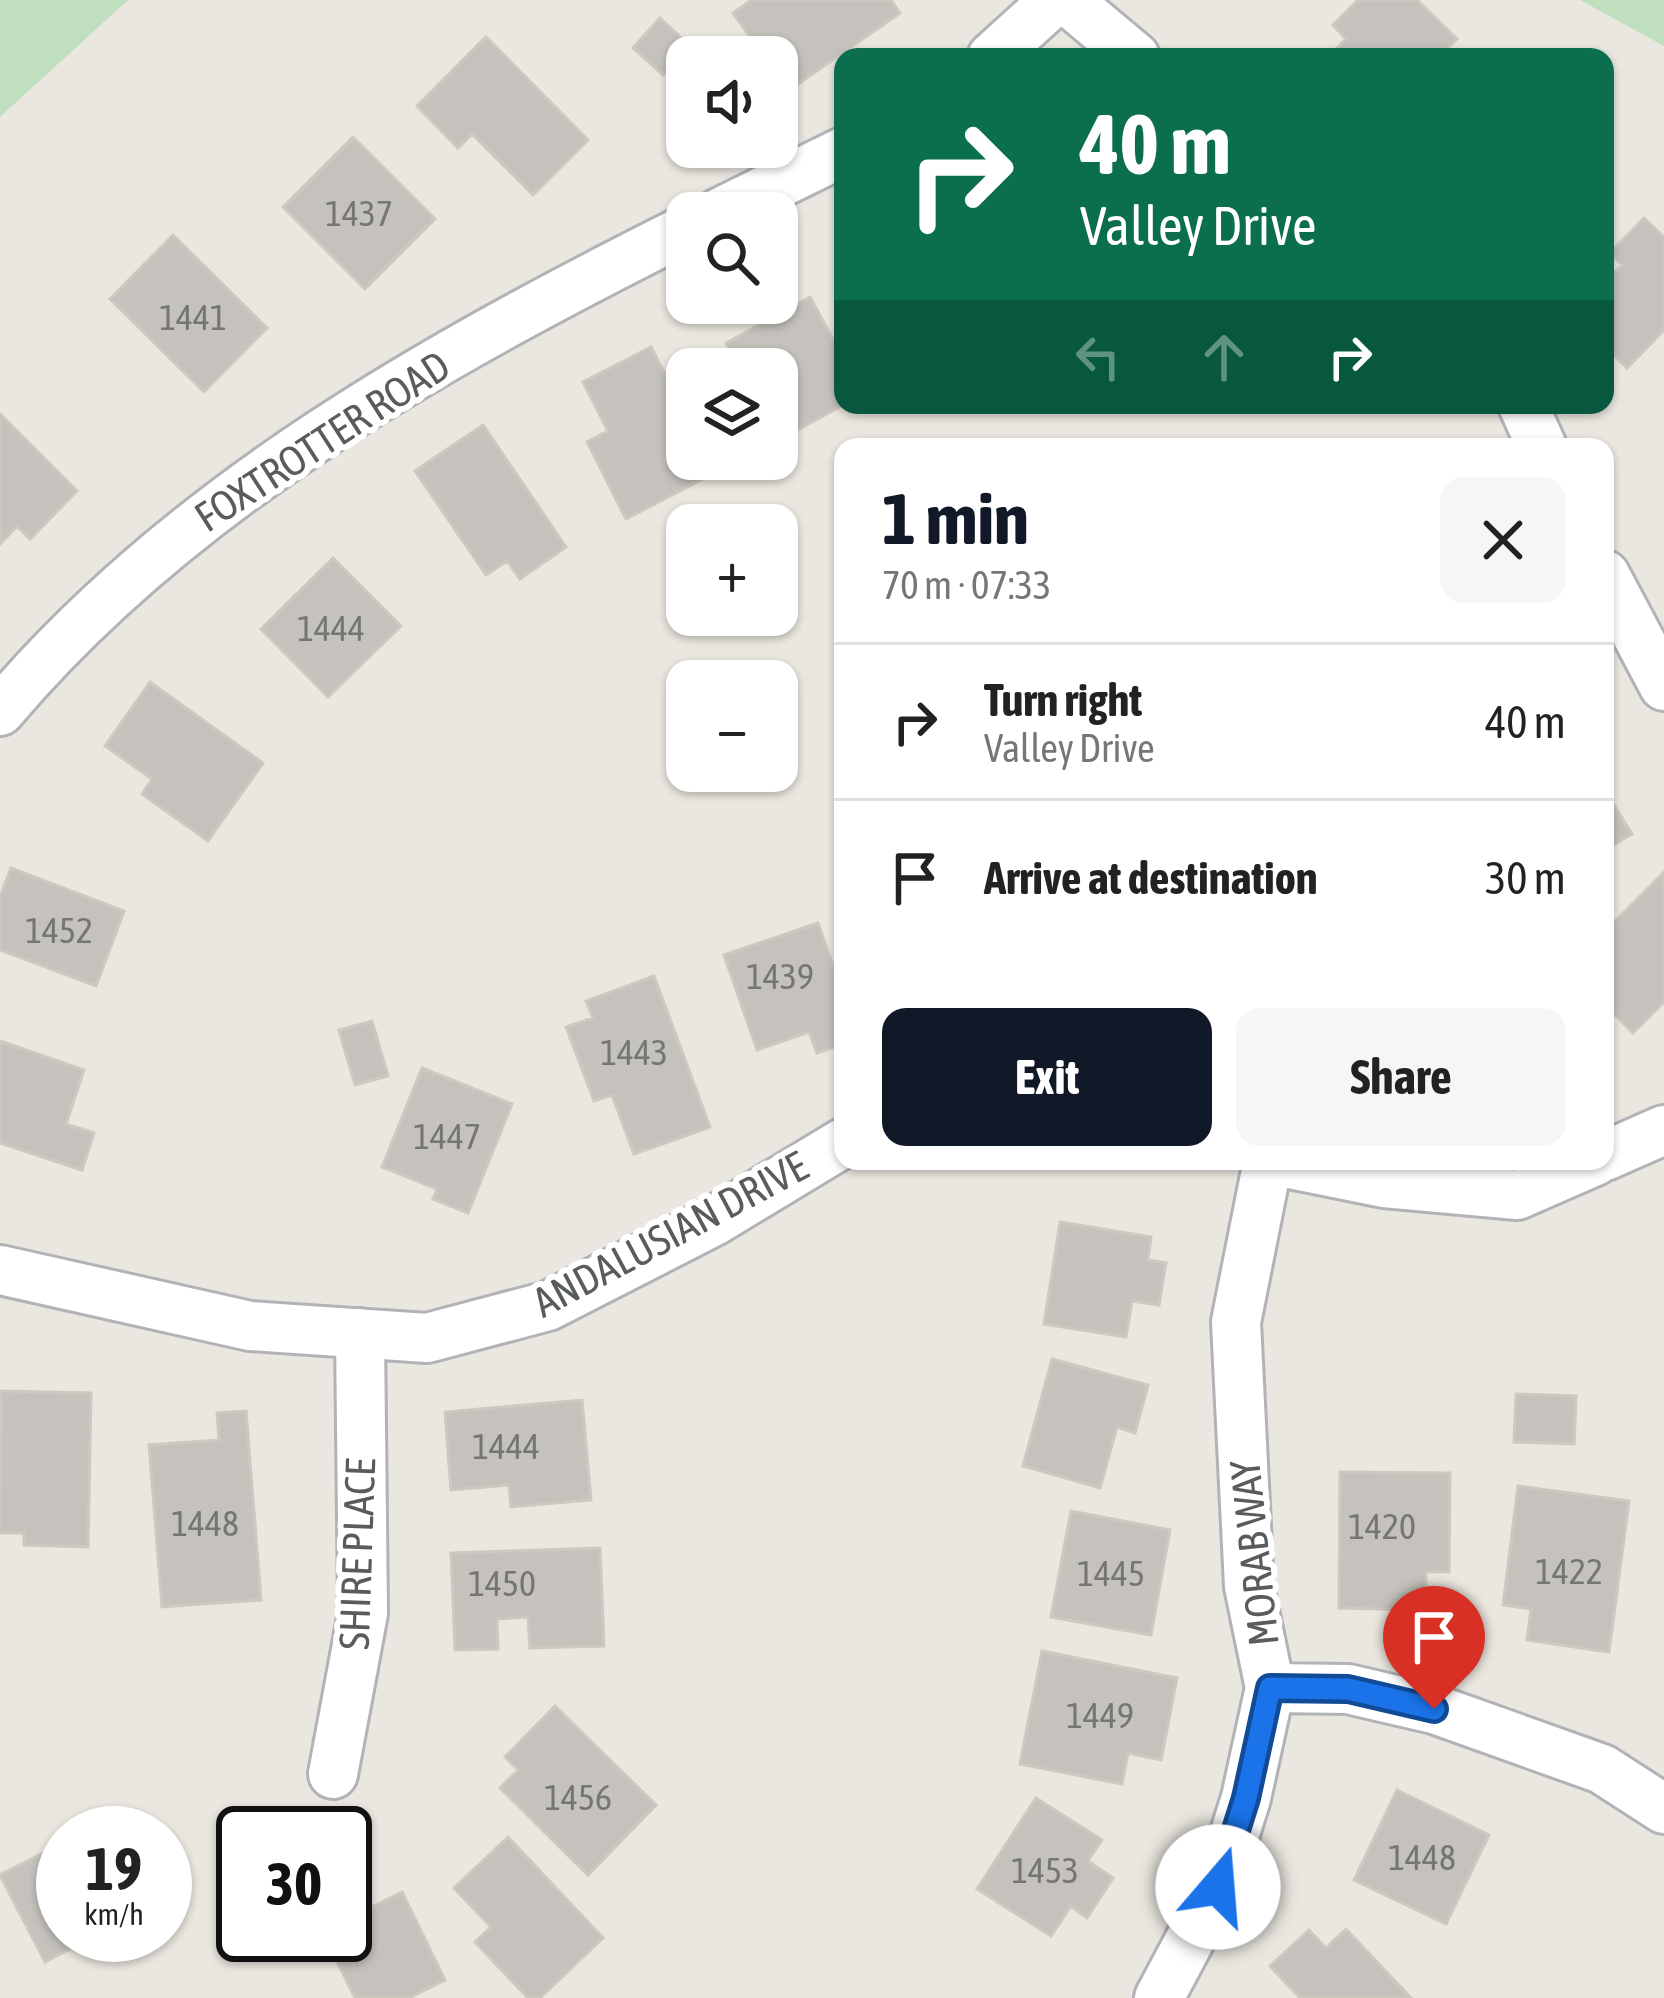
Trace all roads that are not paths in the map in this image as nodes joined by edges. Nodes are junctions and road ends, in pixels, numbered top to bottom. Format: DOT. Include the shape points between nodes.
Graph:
graph roads {
  1 [pos="1054,0"];
  2 [pos="1067,0"];
  3 [pos="1002,48"];
  4 [pos="1124,48"];
  5 [pos="834,156"];
  6 [pos="762,192"];
  7 [pos="666,240"];
  8 [pos="1614,592"];
  9 [pos="1664,686"];
  10 [pos="0,711"];
  11 [pos="1664,1130"];
  12 [pos="834,1148"];
  13 [pos="1614,1152"];
  14 [pos="1269,1170"];
  15 [pos="1317,1170"];
  16 [pos="1574,1170"];
  17 [pos="0,1270"];
  18 [pos="360,1333"];
  19 [pos="1270,1688"];
  20 [pos="333,1774"];
  21 [pos="1664,1809"];
  22 [pos="1160,1998"];
  1 -- 3 [label="street"];
  2 -- 4 [label="street"];
  5 -- 6 [label="street"];
  7 -- 10 [label="street, FOXTROTTER ROAD" via="349,414 207,512 49,652"];
  8 -- 9 [label="street"];
  11 -- 13 [label="street"];
  12 -- 18 [label="street, ANDALUSIAN DRIVE" via="548,1306 427,1338"];
  14 -- 19 [label="street, MORAB WAY" via="1236,1322 1249,1586"];
  15 -- 16 [label="street" via="1517,1196"];
  17 -- 18 [label="street, ANDALUSIAN DRIVE" via="250,1326"];
  18 -- 20 [label="street, SHIRE PLACE" via="363,1613"];
  19 -- 21 [label="street" via="1348,1689 1434,1709 1602,1769"];
  19 -- 22 [label="street, MORAB WAY" via="1218,1887"];
}
